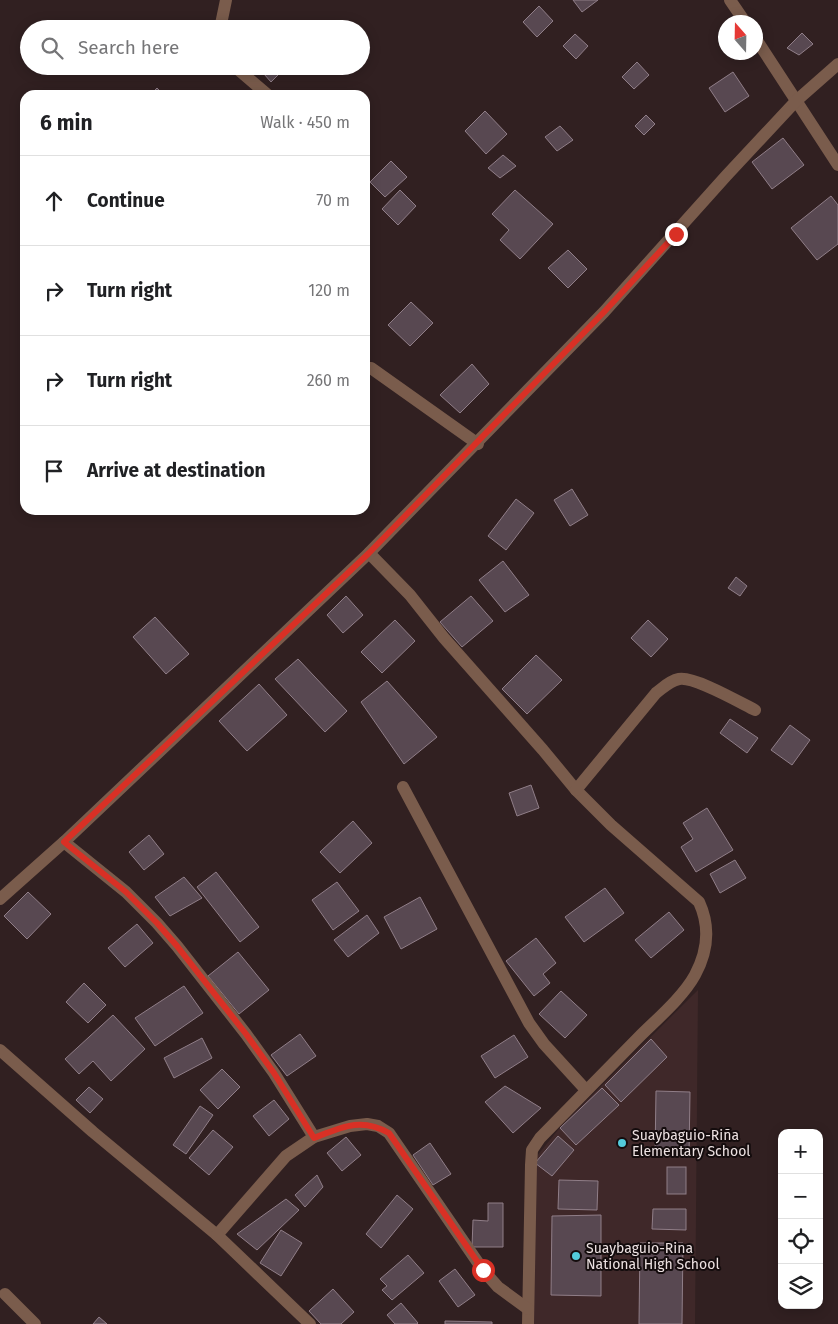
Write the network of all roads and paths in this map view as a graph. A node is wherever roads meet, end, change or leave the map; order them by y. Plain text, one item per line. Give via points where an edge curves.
1 (226, 0) edge
2 (730, 0) edge
3 (740, 15) edge
4 (222, 20) edge
5 (763, 50) edge
6 (838, 64) edge
7 (245, 75) edge
8 (262, 90) edge
9 (796, 101) junction
10 (838, 165) edge
11 (371, 368) dead end
12 (478, 444) junction
13 (369, 553) junction
14 (755, 710) dead end
15 (403, 787) dead end
16 (576, 790) junction
17 (64, 842) junction
18 (0, 900) edge
19 (0, 1050) edge
20 (586, 1090) junction
21 (314, 1138) junction
22 (217, 1235) junction
23 (5, 1294) dead end
24 (528, 1309) junction
25 (35, 1324) edge
26 (310, 1324) edge
27 (528, 1324) edge

1 - 4 street
2 - 3 street
5 - 9 street
6 - 9 street
7 - 8 street
9 - 10 street
9 - 12 street via 604,312
11 - 12 street
12 - 13 street
13 - 16 street via 410,596
13 - 17 street
14 - 16 street via 692,680 680,678 670,682 650,699
15 - 20 street via 529,1022 544,1044
16 - 20 street via 699,902 707,930 706,946 695,976 667,1009
17 - 18 street
17 - 21 street via 126,892 177,946 274,1073
19 - 22 street
20 - 24 street via 532,1150
21 - 22 street via 286,1156
21 - 24 street via 367,1124 389,1133 483,1270 498,1287
22 - 26 street
23 - 25 street
24 - 27 street

